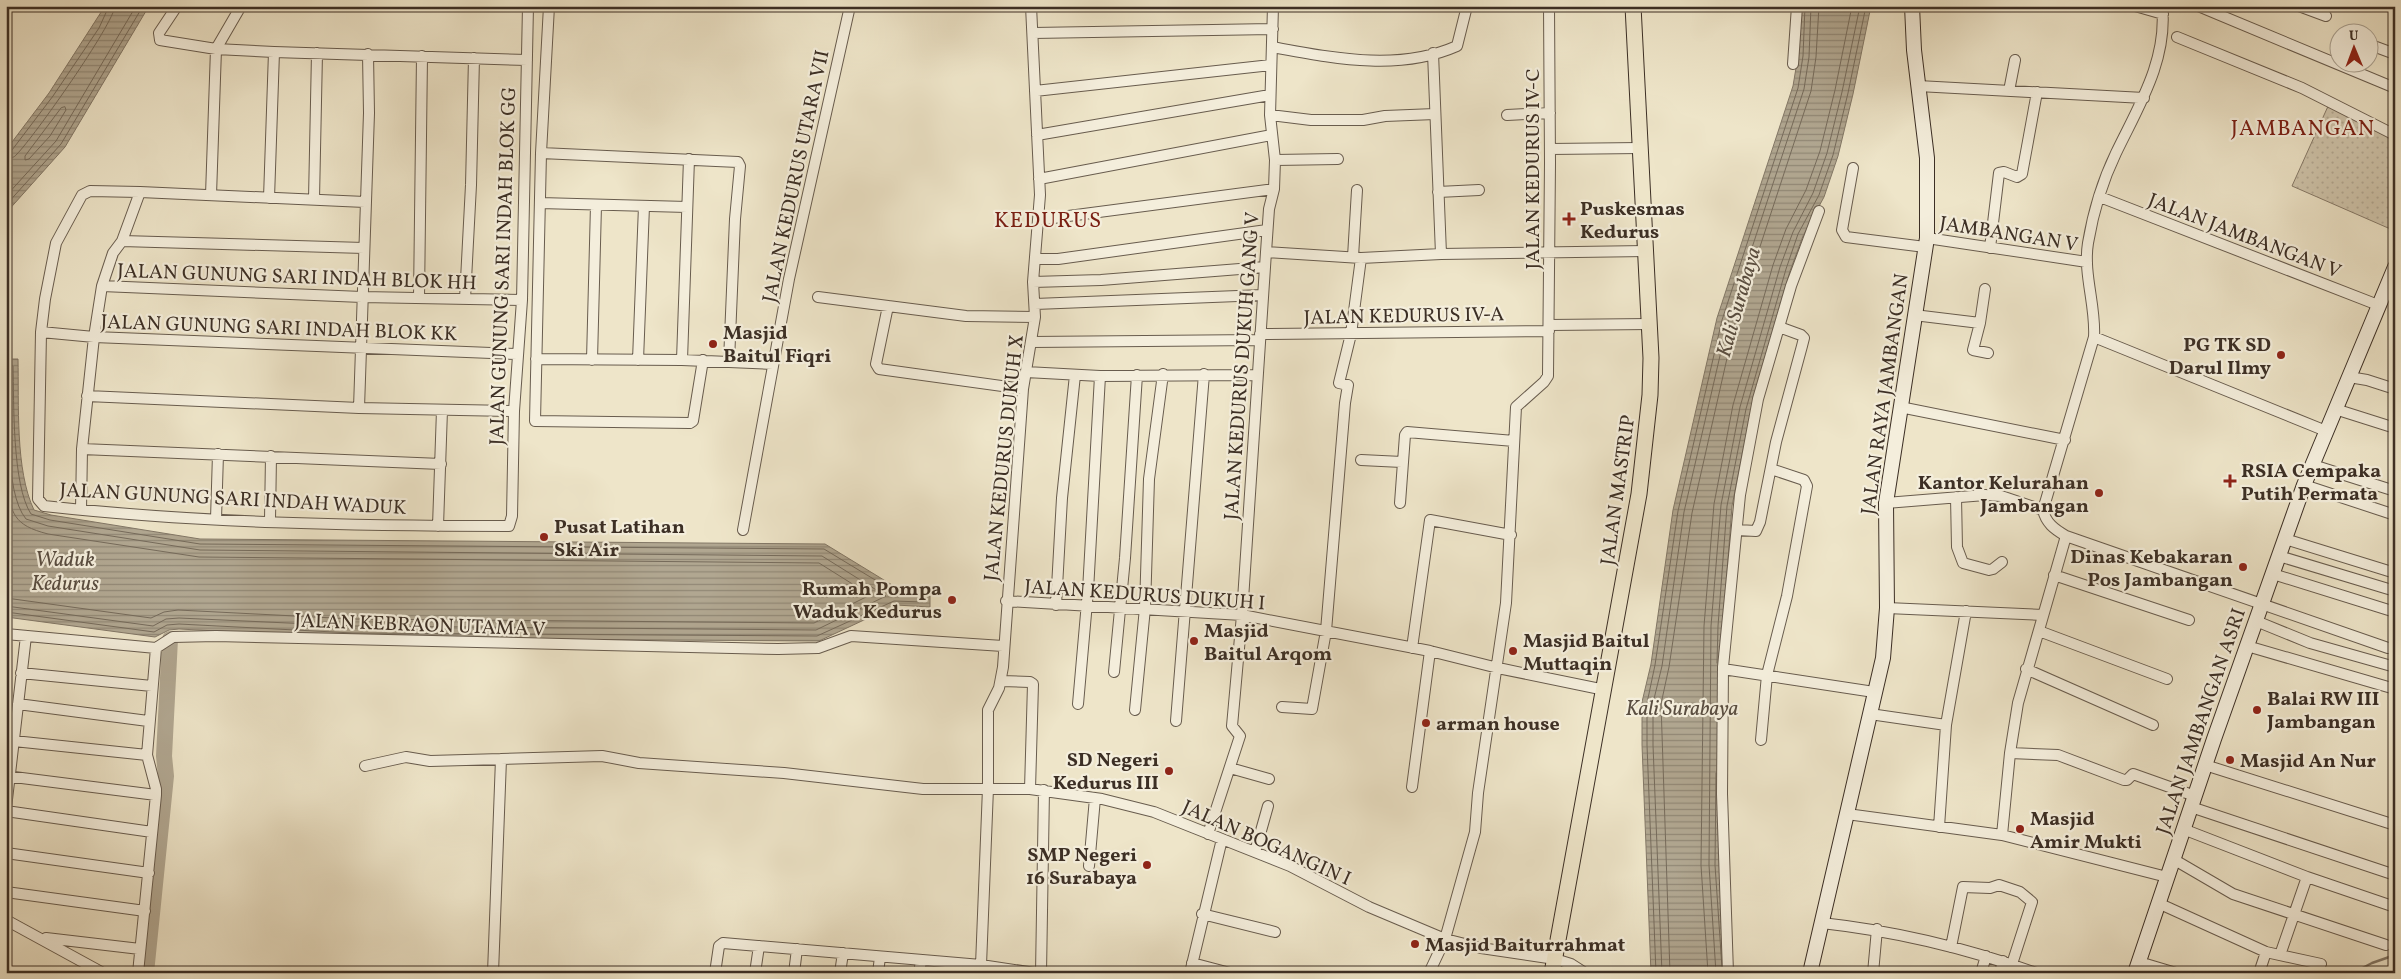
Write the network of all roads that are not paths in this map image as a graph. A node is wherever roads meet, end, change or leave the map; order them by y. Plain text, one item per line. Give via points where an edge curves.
1 (177, 6) edge
2 (241, 6) edge
3 (528, 6) edge
4 (549, 6) edge
5 (850, 6) edge
6 (1031, 6) edge
7 (1273, 6) edge
8 (1467, 6) edge
9 (1548, 6) edge
10 (1633, 6) edge
11 (1797, 6) edge
12 (1912, 6) edge
13 (2135, 6) edge
14 (2198, 6) edge
15 (2299, 6) edge
16 (2162, 10) edge
17 (2326, 16) dead end
18 (1272, 29) junction
19 (1033, 34) junction
20 (2177, 37) dead end
21 (1272, 48) junction
22 (2378, 48) edge
23 (216, 49) junction
24 (274, 52) junction
25 (317, 53) junction
26 (1433, 53) junction
27 (368, 54) junction
28 (2395, 54) edge
29 (422, 56) junction
30 (474, 58) junction
31 (527, 60) junction
32 (2015, 60) dead end
33 (1793, 64) dead end
34 (1271, 65) junction
35 (1918, 86) junction
36 (2395, 88) edge
37 (1035, 91) junction
38 (2009, 91) junction
39 (2037, 92) junction
40 (1270, 96) junction
41 (2144, 98) junction
42 (1550, 113) junction
43 (1436, 114) junction
44 (1270, 115) junction
45 (1507, 115) dead end
46 (1037, 134) junction
47 (1272, 135) junction
48 (2395, 135) edge
49 (1640, 148) junction
50 (1550, 150) junction
51 (541, 153) junction
52 (689, 159) junction
53 (1338, 159) dead end
54 (1275, 160) junction
55 (1853, 168) dead end
56 (1039, 179) junction
57 (1274, 189) junction
58 (1357, 190) dead end
59 (1479, 190) dead end
60 (140, 192) junction
61 (1438, 192) junction
62 (211, 195) junction
63 (2100, 197) junction
64 (269, 198) junction
65 (314, 199) junction
66 (365, 202) junction
67 (540, 203) junction
68 (596, 205) junction
69 (644, 206) junction
70 (687, 207) junction
71 (1819, 211) dead end
72 (1038, 220) junction
73 (1268, 230) junction
74 (122, 241) junction
75 (1926, 243) junction
76 (364, 248) junction
77 (1990, 248) junction
78 (1646, 251) junction
79 (1266, 252) junction
80 (1550, 253) junction
81 (1440, 254) junction
82 (1357, 257) junction
83 (1035, 259) junction
84 (2087, 262) junction
85 (1265, 267) junction
86 (2394, 272) edge
87 (1033, 282) junction
88 (102, 286) junction
89 (1985, 289) dead end
90 (1262, 295) junction
91 (362, 297) junction
92 (818, 297) dead end
93 (419, 298) junction
94 (465, 299) junction
95 (522, 300) junction
96 (1035, 304) junction
97 (2378, 305) junction
98 (888, 306) junction
99 (1914, 314) junction
100 (1035, 318) junction
101 (1980, 323) junction
102 (1650, 324) junction
103 (1549, 328) junction
104 (1779, 328) junction
105 (40, 332) junction
106 (1351, 334) junction
107 (94, 337) junction
108 (1260, 337) junction
109 (2094, 337) junction
110 (1031, 342) junction
111 (361, 349) junction
112 (1988, 353) dead end
113 (517, 354) junction
114 (536, 359) junction
115 (592, 360) junction
116 (638, 360) junction
117 (682, 360) junction
118 (703, 360) junction
119 (729, 361) junction
120 (773, 364) junction
121 (1026, 372) junction
122 (1163, 374) junction
123 (1204, 374) junction
124 (1075, 375) junction
125 (1136, 375) junction
126 (1257, 375) junction
127 (1100, 376) junction
128 (2349, 377) junction
129 (1023, 389) junction
130 (2395, 389) edge
131 (87, 396) junction
132 (1900, 407) junction
133 (360, 408) junction
134 (2335, 409) junction
135 (442, 410) junction
136 (514, 411) junction
137 (2395, 428) edge
138 (2326, 431) junction
139 (2065, 440) junction
140 (1514, 441) junction
141 (82, 448) junction
142 (218, 454) junction
143 (271, 456) junction
144 (1360, 460) dead end
145 (1402, 462) junction
146 (442, 464) junction
147 (2313, 465) junction
148 (1771, 469) junction
149 (2304, 485) junction
150 (2395, 491) edge
151 (1956, 496) junction
152 (1400, 503) dead end
153 (1886, 503) junction
154 (82, 510) junction
155 (2042, 510) junction
156 (2395, 515) edge
157 (216, 519) junction
158 (270, 520) junction
159 (438, 526) junction
160 (509, 526) joint
161 (743, 530) dead end
162 (1737, 530) junction
163 (1511, 535) junction
164 (2066, 536) junction
165 (2285, 539) junction
166 (2279, 556) junction
167 (2002, 562) dead end
168 (2395, 573) edge
169 (2273, 574) junction
170 (2054, 575) junction
171 (2395, 591) edge
172 (1006, 601) junction
173 (1056, 605) junction
174 (1088, 605) junction
175 (2262, 606) junction
176 (1119, 608) junction
177 (1145, 608) junction
178 (1887, 608) junction
179 (1186, 611) junction
180 (1966, 611) junction
181 (2395, 612) edge
182 (1242, 614) junction
183 (2043, 615) junction
184 (2189, 620) dead end
185 (2256, 621) junction
186 (1326, 631) junction
187 (2039, 631) junction
188 (6, 634) edge
189 (26, 636) junction
190 (1003, 646) junction
191 (2247, 646) junction
192 (156, 648) junction
193 (1412, 648) junction
194 (2388, 648) dead end
195 (1430, 651) junction
196 (2395, 667) edge
197 (1498, 668) junction
198 (1723, 669) junction
199 (2026, 669) junction
200 (1114, 672) dead end
201 (21, 673) junction
202 (1767, 675) junction
203 (2167, 679) dead end
204 (1001, 681) junction
205 (152, 686) junction
206 (1605, 690) junction
207 (2395, 690) edge
208 (1874, 692) junction
209 (18, 704) junction
210 (1078, 704) dead end
211 (1282, 707) dead end
212 (1135, 710) dead end
213 (1870, 714) junction
214 (148, 721) junction
215 (1176, 721) dead end
216 (2153, 725) dead end
217 (1946, 726) junction
218 (1761, 740) dead end
219 (14, 741) junction
220 (2010, 753) junction
221 (147, 755) junction
222 (495, 759) junction
223 (2205, 765) junction
224 (365, 766) dead end
225 (1230, 768) junction
226 (8, 776) edge
227 (1269, 779) dead end
228 (1412, 787) dead end
229 (988, 788) junction
230 (1030, 789) junction
231 (1044, 790) junction
232 (156, 795) junction
233 (1095, 798) junction
234 (2193, 802) junction
235 (1268, 806) dead end
236 (6, 810) edge
237 (1847, 814) junction
238 (2395, 825) edge
239 (1939, 827) junction
240 (2183, 829) junction
241 (152, 832) junction
242 (1208, 834) junction
243 (2002, 835) junction
244 (1222, 838) junction
245 (1255, 852) junction
246 (6, 853) edge
247 (2173, 859) junction
248 (1089, 866) dead end
249 (149, 873) junction
250 (2395, 875) edge
251 (2167, 877) junction
252 (2307, 877) junction
253 (6, 892) edge
254 (2158, 904) junction
255 (2395, 907) edge
256 (145, 911) junction
257 (1202, 914) junction
258 (2294, 916) junction
259 (6, 920) edge
260 (1822, 923) junction
261 (1877, 929) junction
262 (1276, 932) dead end
263 (42, 938) junction
264 (1445, 939) junction
265 (2386, 945) dead end
266 (759, 946) junction
267 (1951, 947) junction
268 (140, 949) junction
269 (797, 949) junction
270 (2266, 952) junction
271 (843, 953) junction
272 (2280, 955) junction
273 (1986, 956) junction
274 (880, 957) junction
275 (921, 961) junction
276 (2007, 963) junction
277 (2321, 964) dead end
278 (980, 965) junction
279 (1554, 966) edge
280 (2137, 967) edge
281 (960, 968) edge
282 (1191, 968) edge
283 (1000, 970) edge
284 (103, 973) edge
285 (138, 973) edge
286 (493, 973) edge
287 (715, 973) edge
288 (755, 973) edge
289 (794, 973) edge
290 (840, 973) edge
291 (878, 973) edge
292 (919, 973) edge
293 (1035, 973) edge
294 (1041, 973) edge
295 (1230, 973) edge
296 (1429, 973) edge
297 (1585, 973) edge
298 (1728, 973) edge
299 (1810, 973) edge
300 (1873, 973) edge
301 (1981, 973) edge
302 (2000, 973) edge
303 (2036, 973) edge
304 (2176, 973) edge
305 (2259, 973) edge

1 - 23 street via 159,36
2 - 23 street
3 - 31 street, JALAN GUNUNG SARI INDAH BLOK GG
4 - 51 street
5 - 120 street, JALAN KEDURUS UTARA VII
6 - 19 street, JALAN KEDURUS DUKUH X
7 - 18 street, JALAN KEDURUS DUKUH GANG V
8 - 26 street via 1458,44
9 - 42 street, JALAN KEDURUS IV-C
10 - 49 main road, JALAN MASTRIP
11 - 33 street
12 - 35 main road, JALAN RAYA JAMBANGAN
13 - 16 street
14 - 36 street
15 - 17 street
16 - 41 street via 2160,45
18 - 19 street
18 - 21 street, JALAN KEDURUS DUKUH GANG V
19 - 37 street, JALAN KEDURUS DUKUH X
20 - 48 street via 2302,88
21 - 26 street via 1349,61 1412,60
21 - 34 street, JALAN KEDURUS DUKUH GANG V
22 - 28 street
23 - 24 street
23 - 62 street
24 - 25 street
24 - 64 street
25 - 27 street
25 - 65 street
26 - 43 street
27 - 29 street
27 - 66 street
29 - 30 street
29 - 93 street
30 - 31 street
30 - 94 street
31 - 95 street, JALAN GUNUNG SARI INDAH BLOK GG
32 - 38 street
34 - 37 street
34 - 40 street, JALAN KEDURUS DUKUH GANG V
35 - 38 street
35 - 75 main road, JALAN RAYA JAMBANGAN via 1927,158
37 - 46 street, JALAN KEDURUS DUKUH X
38 - 39 street
39 - 41 street
39 - 77 street via 2022,174 2017,177 2004,172 1999,174
40 - 44 street, JALAN KEDURUS DUKUH GANG V
40 - 46 street
41 - 63 street via 2115,155
42 - 45 street
42 - 50 street, JALAN KEDURUS IV-C
43 - 44 street via 1363,120 1311,120
43 - 61 street
44 - 47 street, JALAN KEDURUS DUKUH GANG V
46 - 56 street, JALAN KEDURUS DUKUH X
47 - 54 street, JALAN KEDURUS DUKUH GANG V
47 - 56 street
49 - 50 street
49 - 78 main road, JALAN MASTRIP
50 - 80 street, JALAN KEDURUS IV-C
51 - 52 street
51 - 67 street
52 - 70 street
52 - 119 street via 738,162 740,166
53 - 54 street
54 - 57 street, JALAN KEDURUS DUKUH GANG V
55 - 75 street, JAMBANGAN V via 1842,230 1846,237
56 - 72 street, JALAN KEDURUS DUKUH X
57 - 72 street
57 - 73 street, JALAN KEDURUS DUKUH GANG V
58 - 82 street
59 - 61 street
60 - 62 street
60 - 74 street
60 - 105 street via 90,191 79,198 52,256
61 - 81 street
62 - 64 street
63 - 84 street via 2088,243
63 - 97 street, JALAN JAMBANGAN V
64 - 65 street
65 - 66 street
66 - 76 street
67 - 68 street
67 - 114 street
68 - 69 street
68 - 115 street
69 - 70 street
69 - 116 street
70 - 117 street
71 - 104 street
72 - 83 street, JALAN KEDURUS DUKUH X
73 - 79 street, JALAN KEDURUS DUKUH GANG V
73 - 83 street via 1058,259
74 - 76 street
74 - 88 street via 113,253
75 - 77 street, JAMBANGAN V
75 - 99 main road, JALAN RAYA JAMBANGAN
76 - 91 street
77 - 84 street, JAMBANGAN V
78 - 80 street
78 - 102 main road, JALAN MASTRIP
79 - 82 street
79 - 85 street, JALAN KEDURUS DUKUH GANG V
80 - 81 street
80 - 103 street, JALAN KEDURUS IV-C
81 - 82 street
82 - 106 street
83 - 87 street, JALAN KEDURUS DUKUH X
84 - 109 street
85 - 87 street
85 - 90 street, JALAN KEDURUS DUKUH GANG V
86 - 97 main road, JALAN JAMBANGAN ASRI
87 - 96 street, JALAN KEDURUS DUKUH X
88 - 91 street, JALAN GUNUNG SARI INDAH BLOK HH
88 - 107 street
89 - 101 street
90 - 96 street
90 - 108 street, JALAN KEDURUS DUKUH GANG V
91 - 93 street, JALAN GUNUNG SARI INDAH BLOK HH
91 - 111 street
92 - 98 street
93 - 94 street, JALAN GUNUNG SARI INDAH BLOK HH
94 - 95 street, JALAN GUNUNG SARI INDAH BLOK HH
95 - 113 street, JALAN GUNUNG SARI INDAH BLOK GG
96 - 100 street, JALAN KEDURUS DUKUH X
97 - 128 main road, JALAN JAMBANGAN ASRI
98 - 100 street via 966,316
98 - 129 street via 876,364 879,369
99 - 101 street
99 - 132 main road, JALAN RAYA JAMBANGAN
100 - 110 street, JALAN KEDURUS DUKUH X
101 - 112 street via 1973,350
102 - 103 street, JALAN KEDURUS IV-A
102 - 206 main road, JALAN MASTRIP via 1650,395 1644,462
103 - 106 street, JALAN KEDURUS IV-A
103 - 140 street, JALAN KEDURUS IV-C via 1546,380 1518,404
104 - 148 street via 1801,334 1804,338
104 - 162 street via 1756,408
105 - 107 street, JALAN GUNUNG SARI INDAH BLOK KK
105 - 154 street, JALAN GUNUNG SARI INDAH WADUK via 39,504
106 - 108 street, JALAN KEDURUS IV-A
106 - 186 street via 1339,383 1348,385
107 - 111 street, JALAN GUNUNG SARI INDAH BLOK KK
107 - 131 street
108 - 110 street, JALAN KEDURUS IV-A
108 - 126 street, JALAN KEDURUS DUKUH GANG V
109 - 138 street
109 - 139 street
110 - 121 street, JALAN KEDURUS DUKUH X
111 - 113 street, JALAN GUNUNG SARI INDAH BLOK KK
111 - 133 street
113 - 136 street, JALAN GUNUNG SARI INDAH BLOK GG
114 - 115 street
114 - 118 street via 536,422 690,423 694,421
115 - 116 street
116 - 117 street
117 - 118 street
118 - 119 street
119 - 120 street
120 - 161 street, JALAN KEDURUS UTARA VII
121 - 124 street
121 - 129 street, JALAN KEDURUS DUKUH X
122 - 123 street
122 - 125 street
122 - 177 street via 1149,478
123 - 126 street
123 - 179 street
124 - 127 street
124 - 173 street via 1062,498
125 - 127 street
125 - 176 street
126 - 182 street, JALAN KEDURUS DUKUH GANG V
127 - 174 street
128 - 130 street
128 - 134 main road, JALAN JAMBANGAN ASRI
129 - 172 street, JALAN KEDURUS DUKUH X
131 - 133 street
131 - 141 street
132 - 139 street
132 - 153 main road, JALAN RAYA JAMBANGAN
133 - 135 street
134 - 137 street
134 - 138 main road, JALAN JAMBANGAN ASRI
135 - 136 street
135 - 146 street
136 - 160 street, JALAN GUNUNG SARI INDAH BLOK GG via 512,516
138 - 147 main road, JALAN JAMBANGAN ASRI
139 - 155 street
140 - 145 street via 1411,431 1404,435
140 - 163 street, JALAN KEDURUS IV-C
141 - 142 street
141 - 154 street
142 - 143 street
142 - 157 street
143 - 146 street
143 - 158 street
144 - 145 street
145 - 152 street
146 - 159 street
147 - 149 main road, JALAN JAMBANGAN ASRI
147 - 150 street
148 - 162 street via 1757,530
148 - 202 street via 1804,480 1807,486 1787,596
149 - 156 street
149 - 165 main road, JALAN JAMBANGAN ASRI
151 - 153 street
151 - 155 street via 2002,496
151 - 167 street via 1957,547 1963,564 1993,570
153 - 178 main road, JALAN RAYA JAMBANGAN
154 - 157 street, JALAN GUNUNG SARI INDAH WADUK
155 - 164 street via 2053,528
157 - 158 street, JALAN GUNUNG SARI INDAH WADUK
158 - 159 street, JALAN GUNUNG SARI INDAH WADUK
159 - 160 street, JALAN GUNUNG SARI INDAH WADUK
162 - 198 street
163 - 193 street via 1430,520
163 - 197 street, JALAN KEDURUS IV-C
164 - 170 street
164 - 175 street
165 - 166 main road, JALAN JAMBANGAN ASRI
165 - 168 street
166 - 169 main road, JALAN JAMBANGAN ASRI
166 - 171 street
169 - 175 main road, JALAN JAMBANGAN ASRI
169 - 181 street
170 - 183 street
170 - 184 street
172 - 173 street, JALAN KEDURUS DUKUH I
172 - 190 street, JALAN KEDURUS DUKUH X
173 - 174 street, JALAN KEDURUS DUKUH I
174 - 176 street, JALAN KEDURUS DUKUH I
174 - 210 street
175 - 185 main road, JALAN JAMBANGAN ASRI
175 - 194 street
176 - 177 street, JALAN KEDURUS DUKUH I
176 - 200 street
177 - 179 street, JALAN KEDURUS DUKUH I
177 - 212 street
178 - 180 street
178 - 208 main road, JALAN RAYA JAMBANGAN via 1883,658
179 - 182 street, JALAN KEDURUS DUKUH I
179 - 215 street
180 - 183 street
180 - 217 street
182 - 186 street, JALAN KEDURUS DUKUH I
182 - 225 street, JALAN KEDURUS DUKUH GANG V via 1232,726 1240,736
183 - 187 street
185 - 191 main road, JALAN JAMBANGAN ASRI
185 - 196 street via 2310,642
186 - 193 street, JALAN KEDURUS DUKUH I
186 - 211 street via 1312,708
187 - 199 street
187 - 203 street
188 - 189 street
189 - 192 street
189 - 201 street
190 - 192 street, JALAN KEBRAON UTAMA V via 851,636 818,648 619,647 216,636 174,637
190 - 204 street, JALAN KEDURUS DUKUH X
191 - 207 street
191 - 223 main road, JALAN JAMBANGAN ASRI
192 - 205 street
193 - 195 street, JALAN KEDURUS DUKUH I
195 - 197 street, JALAN KEDURUS DUKUH I
195 - 228 street
197 - 206 street, JALAN KEDURUS DUKUH I
197 - 264 street, JALAN KEDURUS IV-C via 1475,832
198 - 202 street
198 - 298 street via 1722,794
199 - 216 street
199 - 220 street
201 - 205 street
201 - 209 street
202 - 208 street
202 - 218 street
204 - 229 street via 988,710
204 - 230 street via 1033,684
205 - 214 street
206 - 279 main road, JALAN MASTRIP
208 - 213 main road, JALAN RAYA JAMBANGAN
209 - 214 street
209 - 219 street
213 - 217 street
213 - 237 main road, JALAN RAYA JAMBANGAN
214 - 221 street
217 - 239 street
219 - 221 street
219 - 226 street
220 - 234 street via 2058,755 2124,780 2133,774
220 - 243 street
221 - 232 street
222 - 224 street, JALAN BOGANGIN I via 430,761 406,757
222 - 229 street, JALAN BOGANGIN I via 602,756 647,764 784,773 923,789
222 - 286 street
223 - 234 main road, JALAN JAMBANGAN ASRI
223 - 238 street
225 - 227 street
225 - 242 street
226 - 232 street
226 - 236 street
229 - 230 street, JALAN BOGANGIN I
229 - 278 street
230 - 231 street, JALAN BOGANGIN I
231 - 233 street, JALAN BOGANGIN I
231 - 294 street
232 - 241 street
233 - 242 street, JALAN BOGANGIN I via 1154,812
233 - 248 street
234 - 240 main road, JALAN JAMBANGAN ASRI
234 - 250 street
235 - 245 street
236 - 241 street
237 - 239 street
237 - 260 main road, JALAN RAYA JAMBANGAN
239 - 243 street
240 - 247 main road, JALAN JAMBANGAN ASRI
240 - 252 street
241 - 249 street
242 - 244 street, JALAN BOGANGIN I
243 - 251 street
244 - 245 street, JALAN BOGANGIN I
244 - 257 street
245 - 264 street, JALAN BOGANGIN I via 1290,866 1369,907
246 - 249 street
247 - 251 main road, JALAN JAMBANGAN ASRI
247 - 258 street via 2225,890
249 - 256 street
251 - 254 main road, JALAN JAMBANGAN ASRI
252 - 255 street
252 - 258 street
253 - 256 street
254 - 270 street
254 - 280 main road, JALAN JAMBANGAN ASRI
256 - 268 street
257 - 262 street
257 - 282 street
258 - 265 street
258 - 272 street
259 - 263 street
260 - 261 street
260 - 299 main road, JALAN RAYA JAMBANGAN
261 - 267 street
261 - 300 street
263 - 268 street
263 - 284 street
264 - 279 street, JALAN BOGANGIN I
264 - 296 street, JALAN KEDURUS IV-C
266 - 269 street
266 - 287 street via 723,943 719,946
266 - 288 street
267 - 273 street
267 - 276 street via 1963,888 1999,885 2020,892 2032,902
268 - 285 street
269 - 271 street
269 - 289 street
270 - 272 street
270 - 305 street
271 - 274 street
271 - 290 street
272 - 277 street
273 - 276 street
273 - 301 street
274 - 275 street
274 - 291 street
275 - 281 street
275 - 292 street
276 - 302 street
276 - 303 street
278 - 281 street
278 - 283 street
279 - 297 street, JALAN BOGANGIN I
280 - 304 street
282 - 295 street
283 - 293 street

